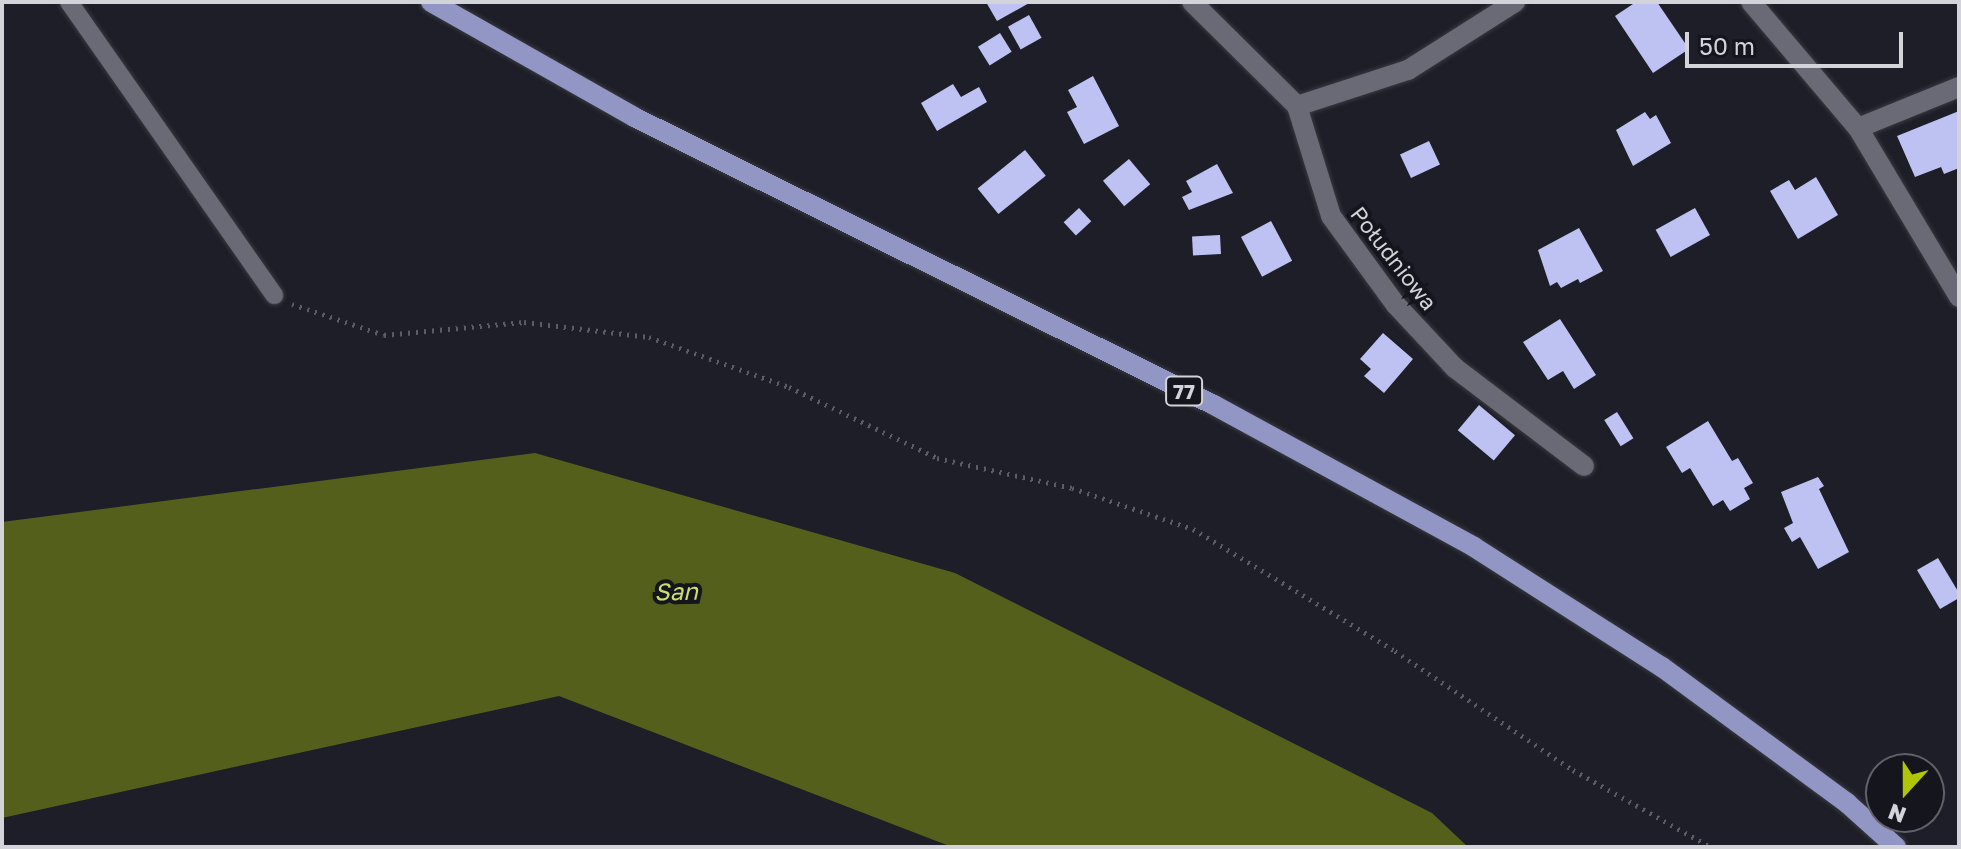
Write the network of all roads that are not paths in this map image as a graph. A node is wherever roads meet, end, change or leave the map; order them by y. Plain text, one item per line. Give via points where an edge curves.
1 (69, 2) edge
2 (431, 2) edge
3 (1192, 2) edge
4 (1515, 2) edge
5 (1751, 2) edge
6 (1959, 87) edge
7 (1297, 106) junction
8 (1858, 128) junction
9 (274, 295) road end
10 (1959, 297) edge
11 (1584, 466) dead end
12 (1896, 847) edge

1 - 9 lane
2 - 12 main road, 77 via 634,117 1214,405 1474,547 1662,667 1847,803
3 - 7 street, Południowa
4 - 7 street via 1408,70
5 - 8 street
6 - 8 street
7 - 11 street, Południowa via 1331,216 1396,305 1455,368
8 - 10 street

